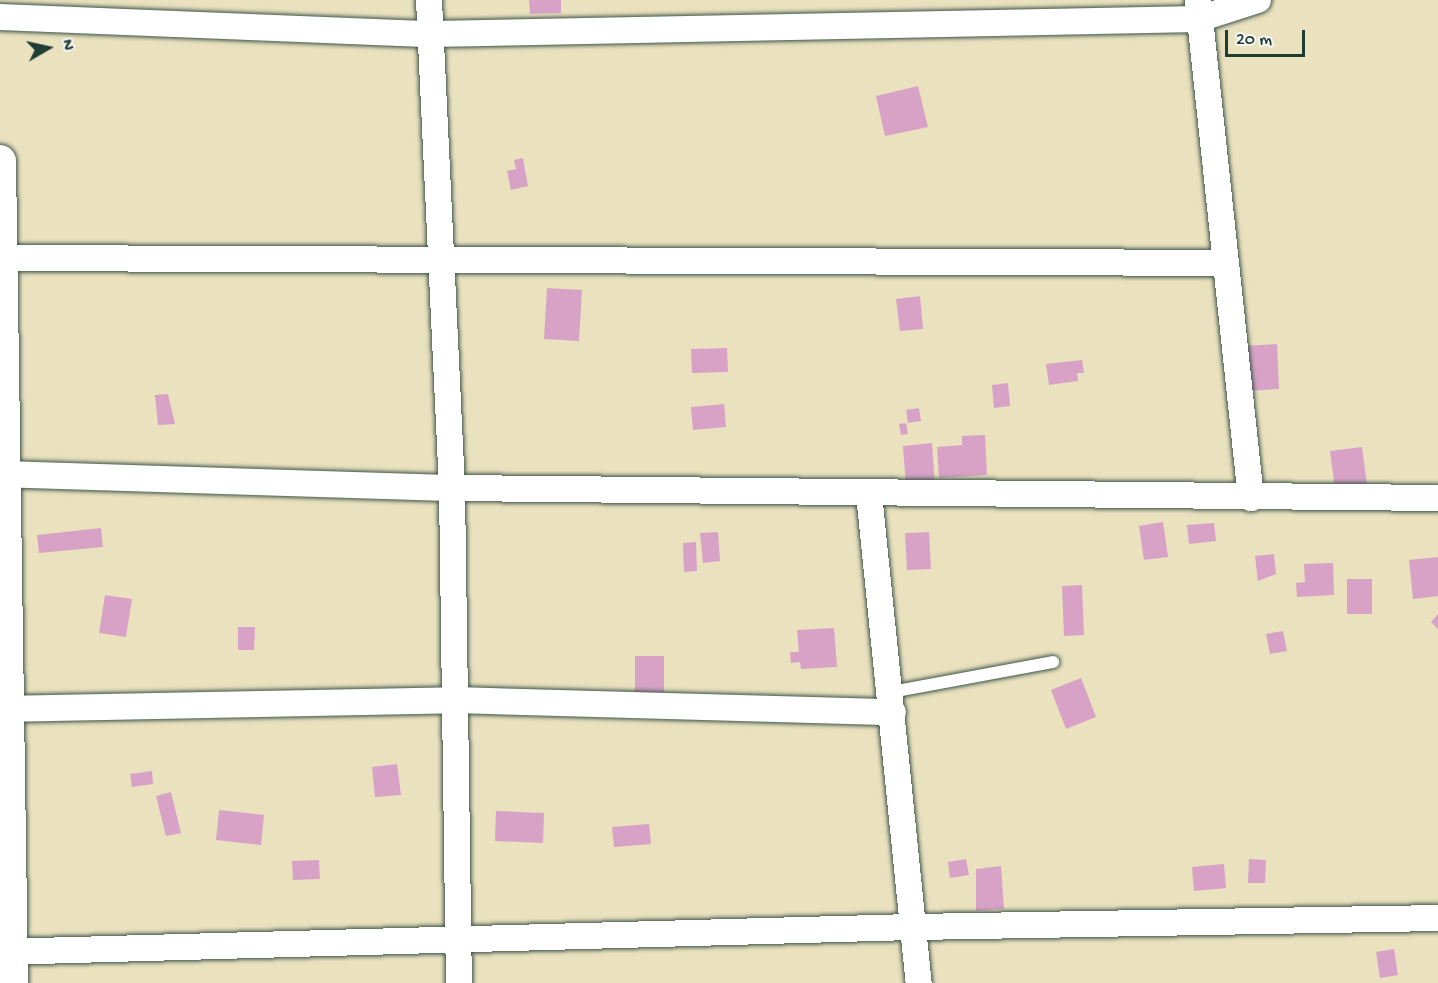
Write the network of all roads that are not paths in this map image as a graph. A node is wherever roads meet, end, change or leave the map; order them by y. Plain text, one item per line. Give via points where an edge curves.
1 (429, 0) edge
2 (1258, 0) edge
3 (1198, 9) edge
4 (0, 17) edge
5 (431, 34) junction
6 (0, 162) edge
7 (1, 258) edge
8 (441, 262) junction
9 (1226, 262) junction
10 (3, 474) edge
11 (452, 488) junction
12 (869, 494) junction
13 (1251, 498) junction
14 (1438, 498) edge
15 (1053, 662) dead end
16 (455, 700) junction
17 (892, 702) junction
18 (4, 708) edge
19 (1438, 918) edge
20 (914, 927) junction
21 (457, 940) junction
22 (5, 952) edge
23 (12, 983) edge
24 (459, 983) edge
25 (919, 983) edge

1 - 5 street
2 - 3 street
3 - 5 street
3 - 9 street
4 - 5 street
5 - 8 street
6 - 7 street
7 - 8 street
7 - 10 street
8 - 9 street
8 - 11 street
9 - 13 street
10 - 11 street
10 - 18 street
11 - 12 street
11 - 16 street
12 - 13 street
12 - 17 street
13 - 14 street
15 - 17 lane
16 - 17 street
16 - 18 street
16 - 21 street
17 - 20 street
18 - 22 street
19 - 20 street
20 - 21 street
20 - 25 street
21 - 22 street
21 - 24 street
22 - 23 street

